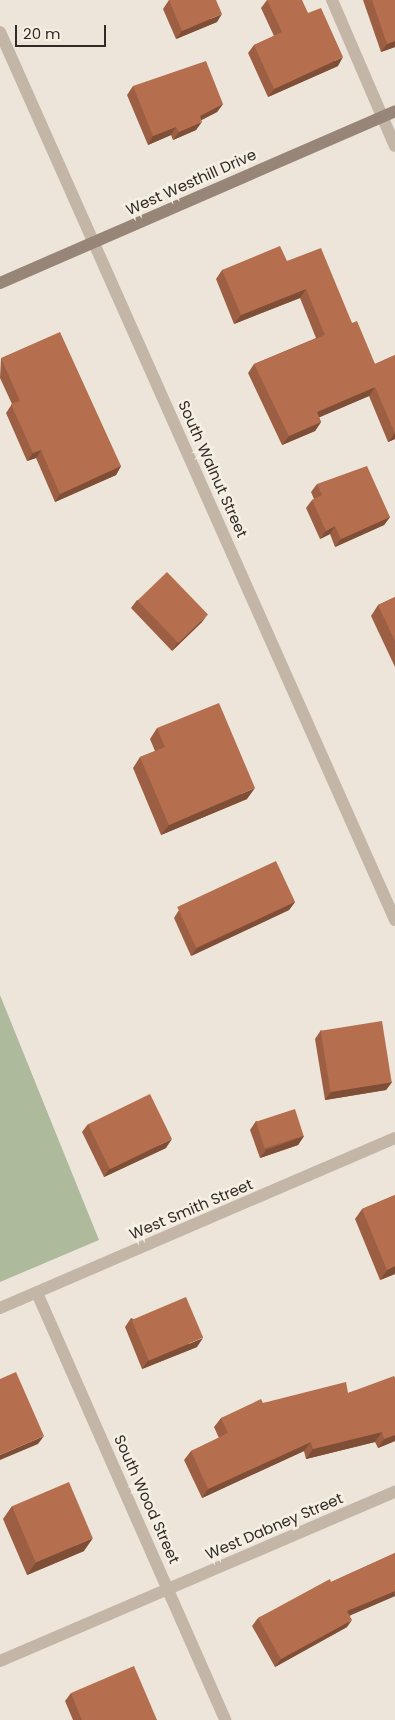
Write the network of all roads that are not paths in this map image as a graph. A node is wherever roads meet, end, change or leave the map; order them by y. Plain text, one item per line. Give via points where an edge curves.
1 (332, 0) edge
2 (0, 32) edge
3 (395, 111) edge
4 (382, 117) junction
5 (395, 146) edge
6 (94, 242) junction
7 (0, 283) edge
8 (395, 920) edge
9 (395, 1138) edge
10 (37, 1293) junction
11 (0, 1308) edge
12 (395, 1492) edge
13 (169, 1589) junction
14 (0, 1660) edge
15 (225, 1720) edge

1 - 4 street
2 - 6 street, South Walnut Street
3 - 4 street, West Westhill Drive
4 - 5 street
4 - 6 street, West Westhill Drive
6 - 7 street, West Westhill Drive
6 - 8 street, South Walnut Street
9 - 10 street, West Smith Street
10 - 11 street, West Smith Street
10 - 13 street, South Wood Street
12 - 13 street, West Dabney Street
13 - 14 street, West Dabney Street
13 - 15 street, South Wood Street

